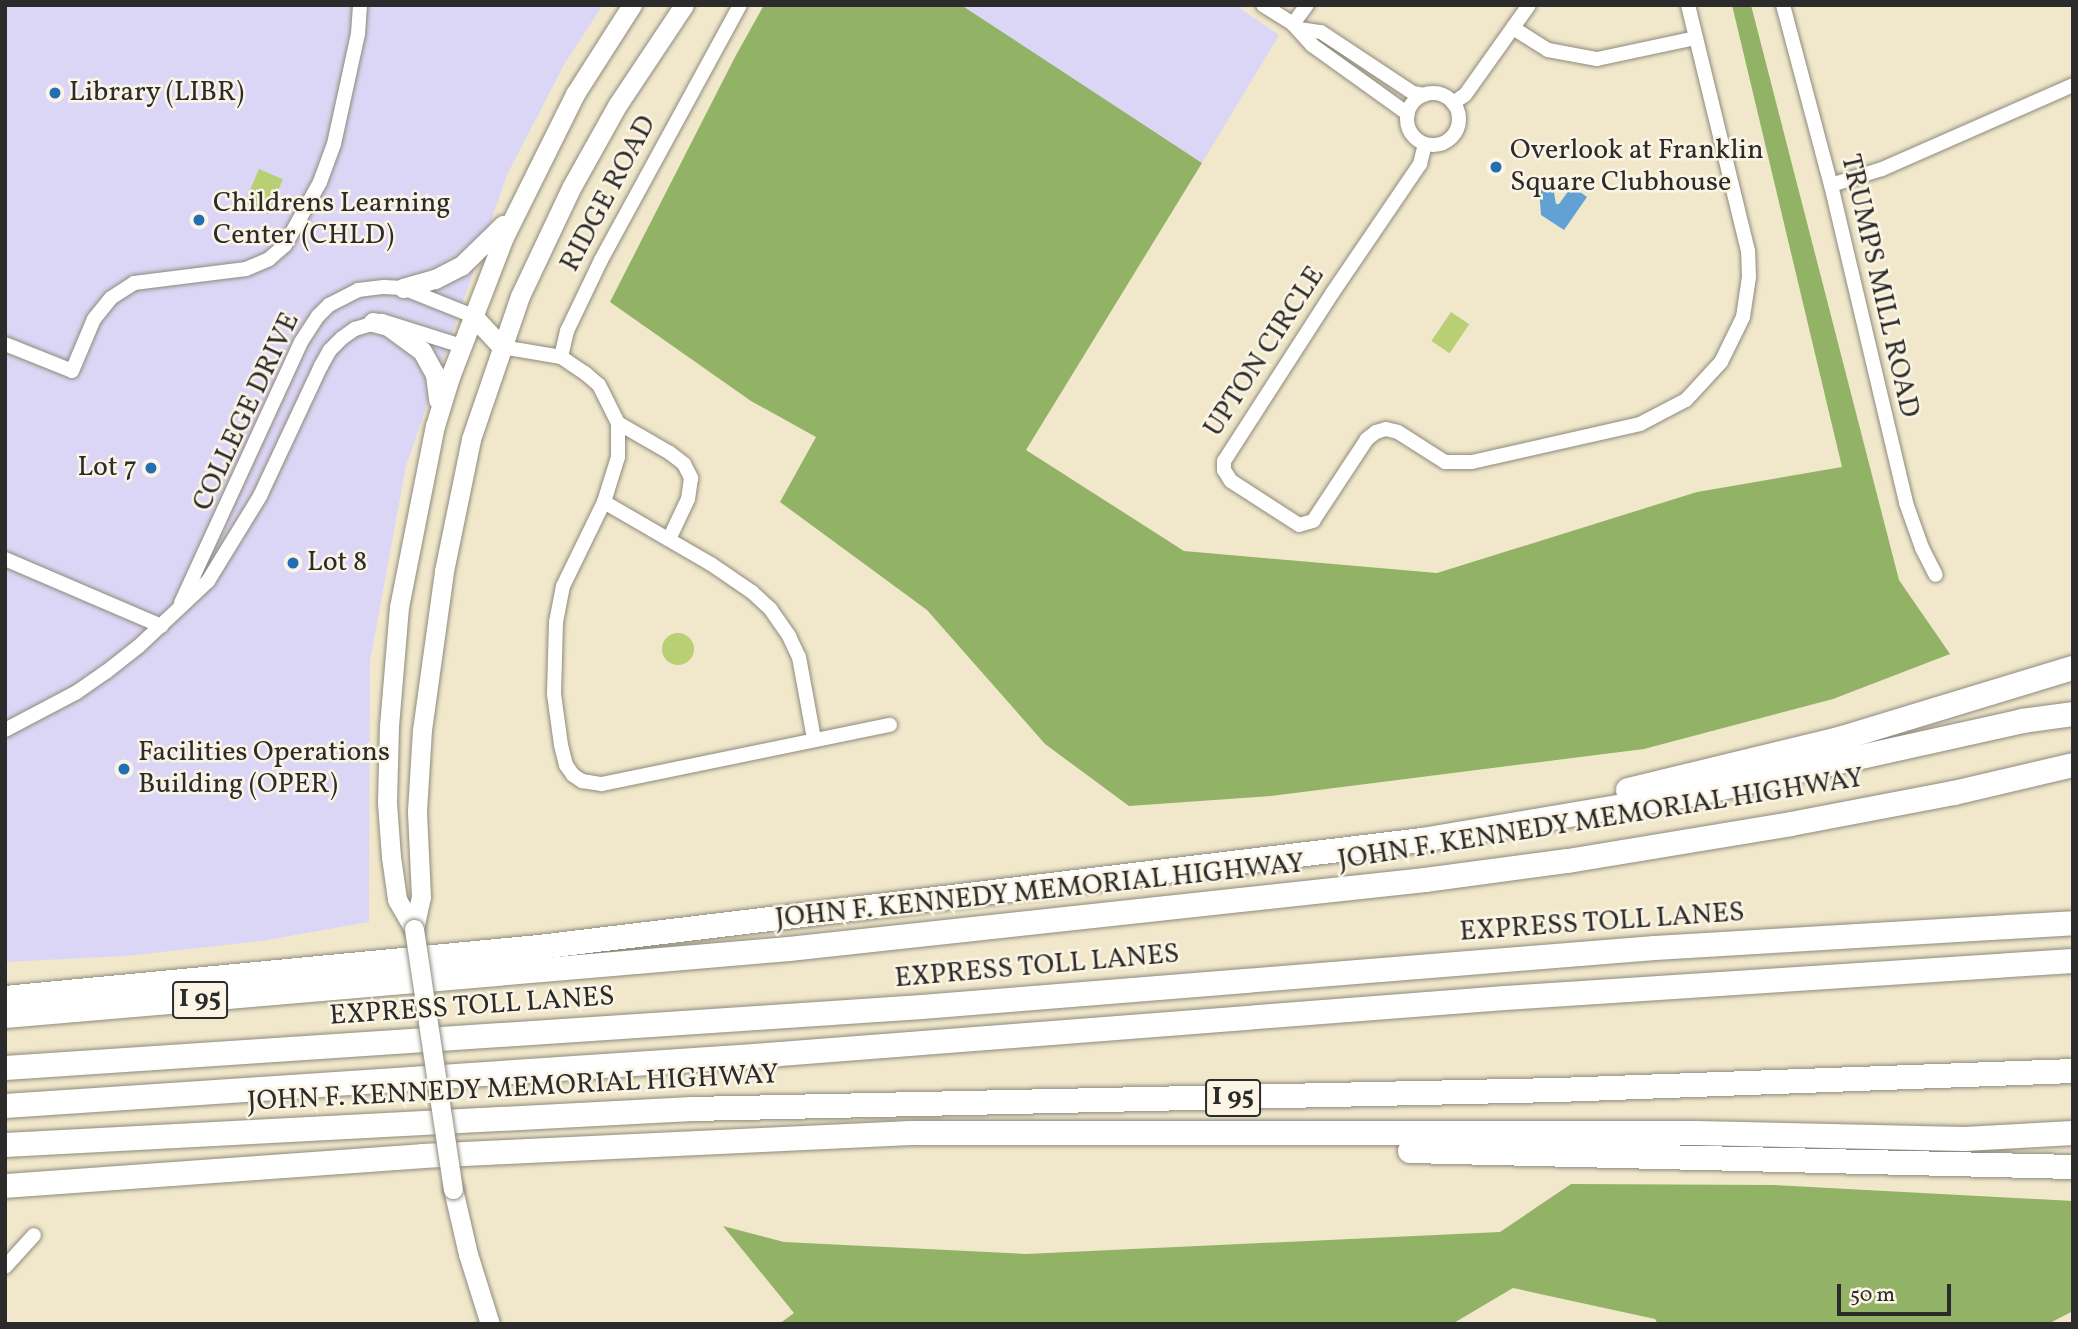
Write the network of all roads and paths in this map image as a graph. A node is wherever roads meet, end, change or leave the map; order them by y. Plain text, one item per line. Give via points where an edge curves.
1 (360, 5) edge
2 (632, 5) edge
3 (684, 5) edge
4 (740, 5) edge
5 (1263, 5) edge
6 (1307, 5) edge
7 (1529, 5) edge
8 (1688, 5) edge
9 (1783, 5) edge
10 (1296, 27) junction
11 (1513, 28) junction
12 (1696, 38) junction
13 (2073, 85) edge
14 (1424, 95) junction
15 (1454, 103) junction
16 (1408, 114) junction
17 (1425, 144) junction
18 (1831, 185) junction
19 (518, 208) junction
20 (403, 288) junction
21 (474, 316) junction
22 (373, 322) junction
23 (5, 344) edge
24 (462, 346) junction
25 (502, 347) junction
26 (561, 357) junction
27 (618, 424) junction
28 (435, 426) junction
29 (604, 502) junction
30 (670, 537) junction
31 (5, 559) edge
32 (1936, 575) dead end
33 (181, 603) junction
34 (161, 626) junction
35 (2073, 668) edge
36 (2073, 714) edge
37 (890, 725) dead end
38 (5, 730) edge
39 (814, 739) junction
40 (2073, 765) edge
41 (1303, 852) junction
42 (2073, 923) edge
43 (414, 929) junction
44 (2073, 961) edge
45 (5, 998) edge
46 (5, 1016) edge
47 (5, 1069) edge
48 (2073, 1071) edge
49 (5, 1105) edge
50 (2073, 1133) edge
51 (842, 1139) junction
52 (5, 1144) edge
53 (2073, 1167) edge
54 (5, 1185) edge
55 (34, 1235) dead end
56 (5, 1267) edge
57 (491, 1324) edge

1 - 23 street via 334,144 320,181 285,244 269,259 246,269 134,283 111,298 94,319 72,371
2 - 19 main road via 575,94
3 - 25 main road via 582,167 543,245
4 - 26 street, RIDGE ROAD via 601,260 567,331
5 - 10 street
6 - 10 street
7 - 11 street
8 - 12 street, UPTON CIRCLE
9 - 18 street, TRUMPS MILL ROAD
10 - 14 street via 1321,32 1413,93
10 - 16 street via 1312,45
11 - 12 street via 1548,50 1597,59
11 - 15 street via 1465,95
12 - 17 street, UPTON CIRCLE via 1748,251 1749,277 1743,317 1708,380 1671,410 1640,424 1458,464 1437,459 1398,432 1376,432 1312,521 1299,525 1231,481 1224,461 1420,164
13 - 18 street via 1882,169
14 - 15 street via 1440,94
14 - 16 street
15 - 17 street via 1459,118 1455,134 1442,144
16 - 17 street via 1413,135
18 - 32 street, TRUMPS MILL ROAD via 1906,502
19 - 20 main road via 461,267
19 - 21 main road
20 - 21 street, COLLEGE DRIVE
20 - 33 street, COLLEGE DRIVE via 359,290 329,305 308,328
21 - 24 main road
21 - 25 main road
22 - 24 street via 404,325
22 - 28 main road via 402,334 430,363 438,384
22 - 33 street, COLLEGE DRIVE via 355,329 330,350 260,496 208,581
24 - 25 main road
24 - 28 main road
25 - 26 street
25 - 43 main road via 460,482 437,616 418,776 421,897
26 - 27 street via 599,385
27 - 29 street via 618,457
27 - 30 street via 670,453 684,464 691,478 688,499
28 - 43 main road via 399,607 388,726 391,857 397,899
29 - 30 street
29 - 39 street via 563,586 556,622 554,694 564,755 573,775 602,784
30 - 39 street via 771,610 789,636 803,673
31 - 34 street
33 - 34 street, COLLEGE DRIVE
34 - 38 street, COLLEGE DRIVE via 78,692
35 - 41 highway via 1888,726 1693,775
36 - 41 highway via 1574,816 1376,846
37 - 39 street
40 - 46 highway, JOHN F. KENNEDY MEMORIAL HIGHWAY / I 95 via 1780,827 1412,882 887,940
41 - 45 highway via 539,947
42 - 47 highway, EXPRESS TOLL LANES via 1655,948 908,1008
43 - 57 main road, bridge via 453,1189
44 - 49 highway via 1588,992 778,1055
48 - 52 highway, JOHN F. KENNEDY MEMORIAL HIGHWAY / I 95 via 1558,1090 692,1108
50 - 51 highway via 1965,1139 1697,1133 968,1133
51 - 53 highway
51 - 54 highway via 423,1156
55 - 56 street

